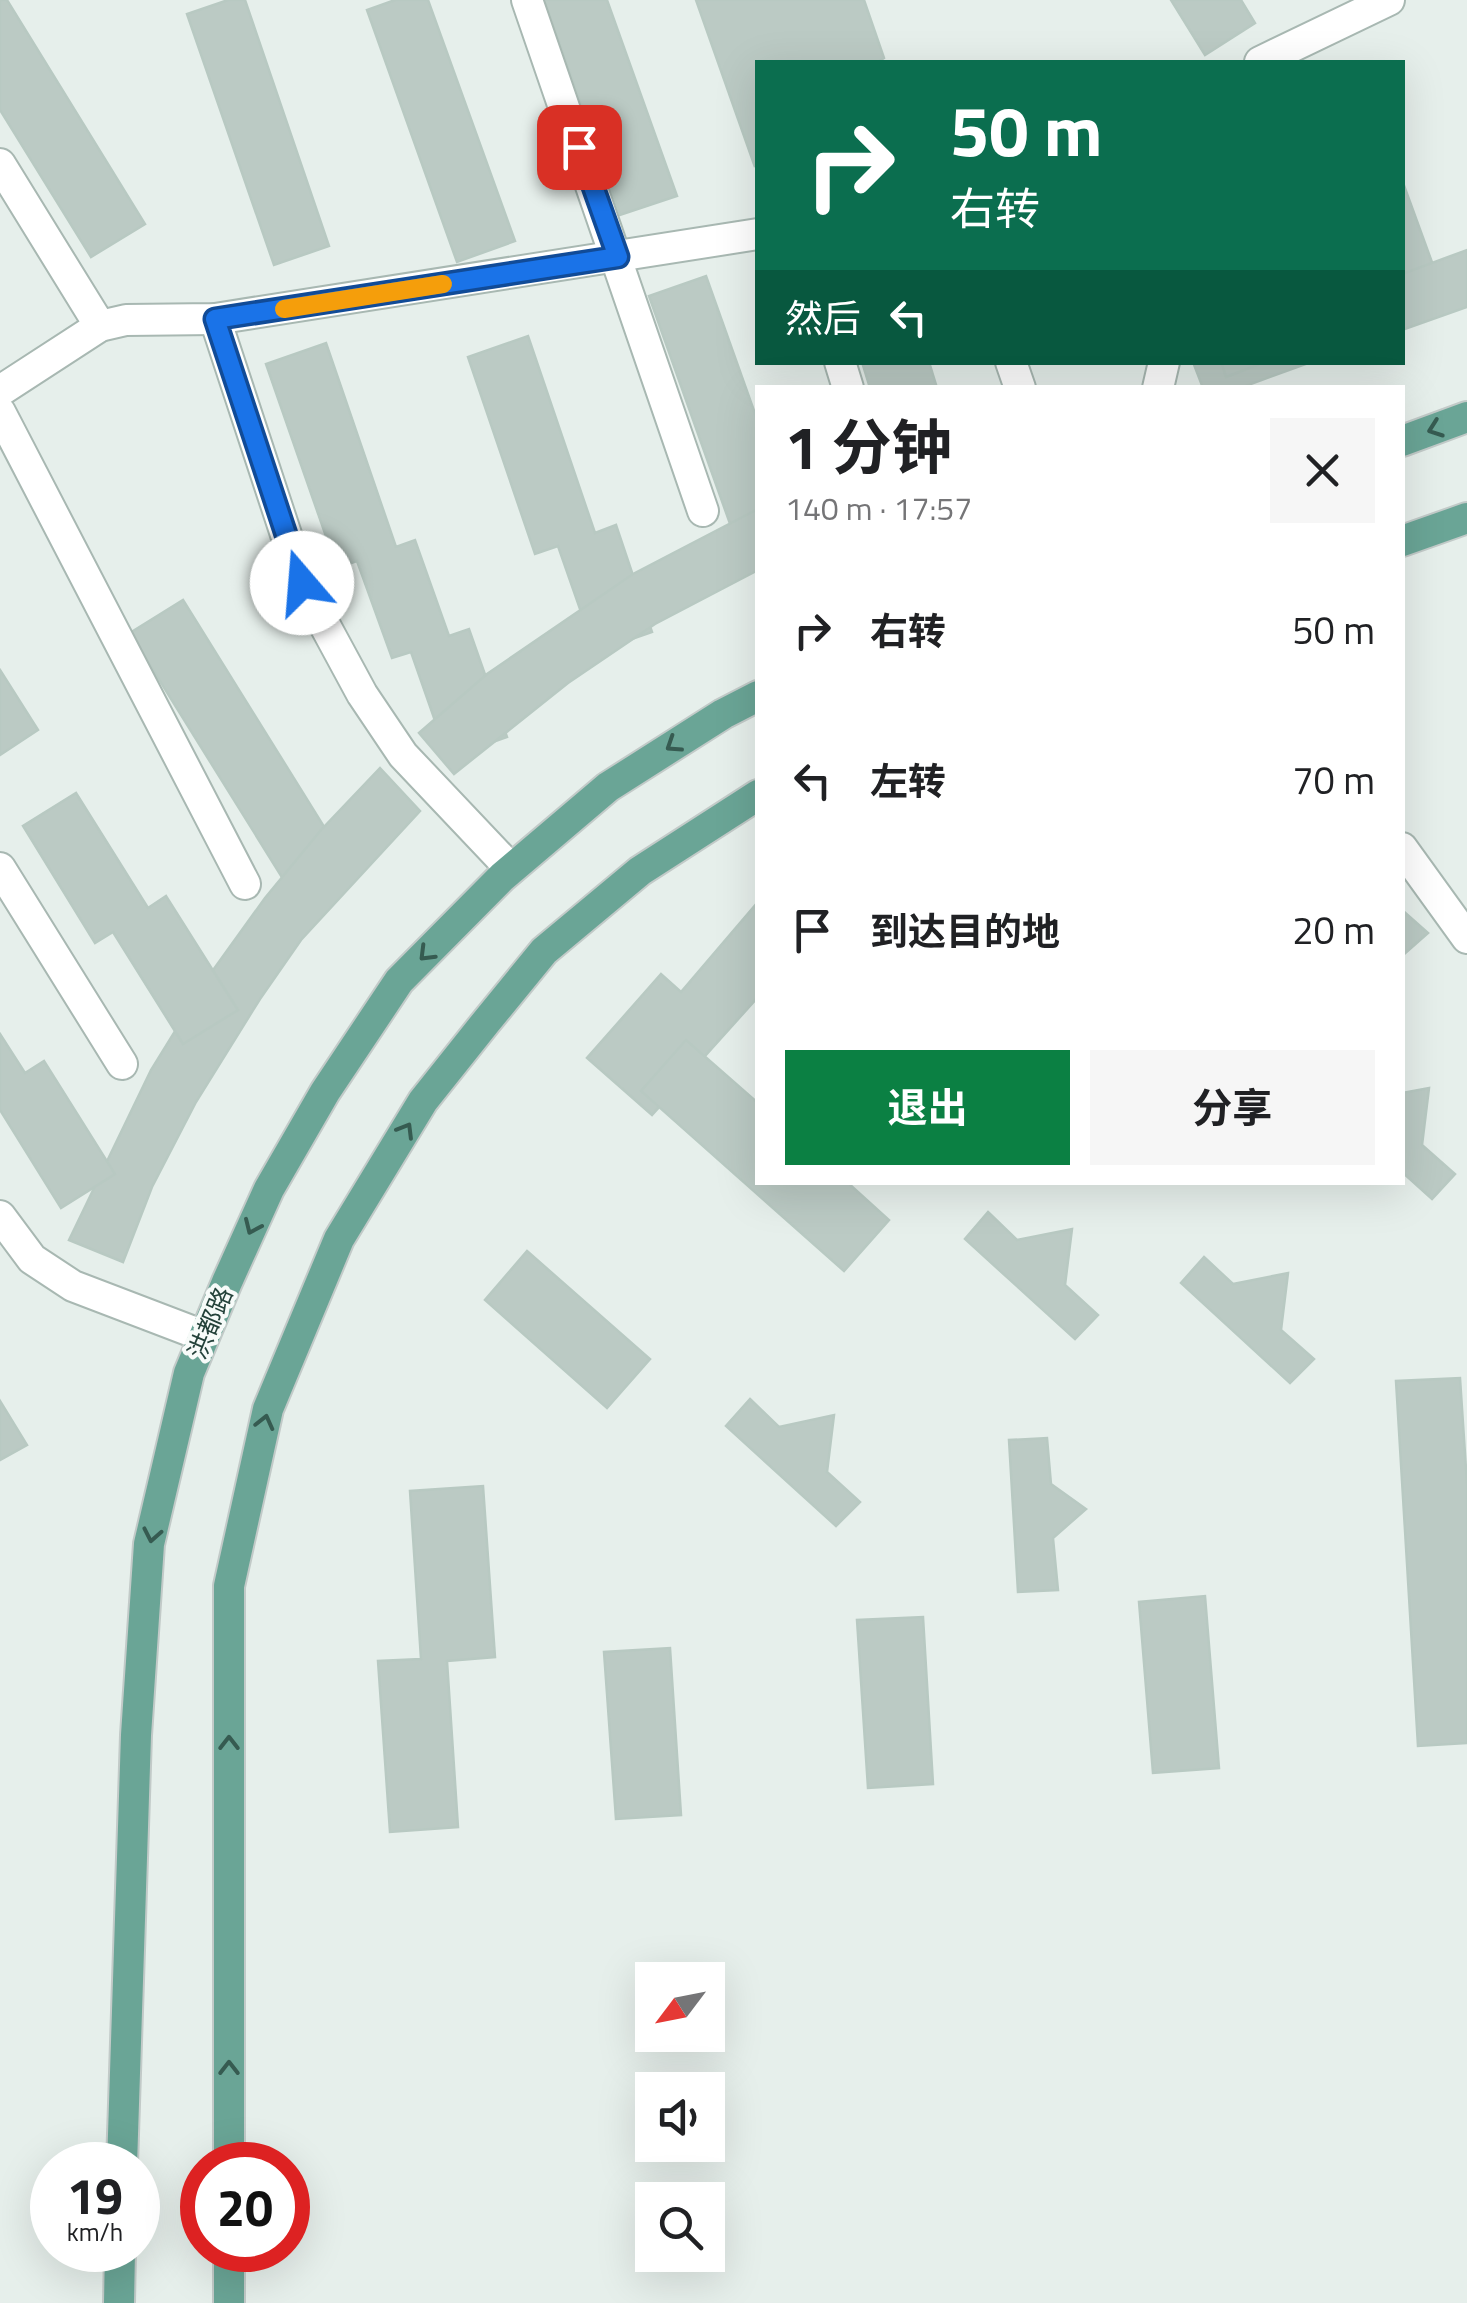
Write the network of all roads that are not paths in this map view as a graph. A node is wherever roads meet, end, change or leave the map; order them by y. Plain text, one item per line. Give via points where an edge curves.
1 (527, 0) edge
2 (1389, 0) edge
3 (1264, 60) edge
4 (0, 164) edge
5 (755, 234) edge
6 (618, 257) junction
7 (215, 319) junction
8 (100, 326) junction
9 (0, 391) edge
10 (0, 412) edge
11 (1467, 417) edge
12 (1405, 440) edge
13 (703, 511) dead end
14 (1467, 518) edge
15 (1405, 540) edge
16 (755, 698) edge
17 (755, 797) edge
18 (1405, 852) edge
19 (0, 868) edge
20 (511, 869) junction
21 (244, 884) dead end
22 (1467, 938) edge
23 (122, 1064) dead end
24 (0, 1216) edge
25 (204, 1336) junction
26 (123, 2142) edge
27 (229, 2142) edge
28 (120, 2272) edge
29 (229, 2272) edge
30 (120, 2303) edge
31 (229, 2303) edge

1 - 6 lane
2 - 3 lane
4 - 8 lane
5 - 6 lane
6 - 7 lane
6 - 13 lane
7 - 8 lane
7 - 20 lane via 302,583 362,694 404,754
8 - 9 lane
10 - 21 lane
11 -> 12 main road
14 - 15 main road
16 -> 20 main road, 洪都路 via 608,787
27 -> 17 main road via 229,1586 268,1410 340,1239 423,1101 544,952 640,871
18 - 22 lane
19 - 23 lane
20 -> 25 main road, 洪都路 via 399,981 325,1092 268,1188
24 - 25 lane via 32,1260 73,1286
25 -> 26 main road, 洪都路 via 189,1373 149,1544
28 - 30 main road
29 - 31 main road

